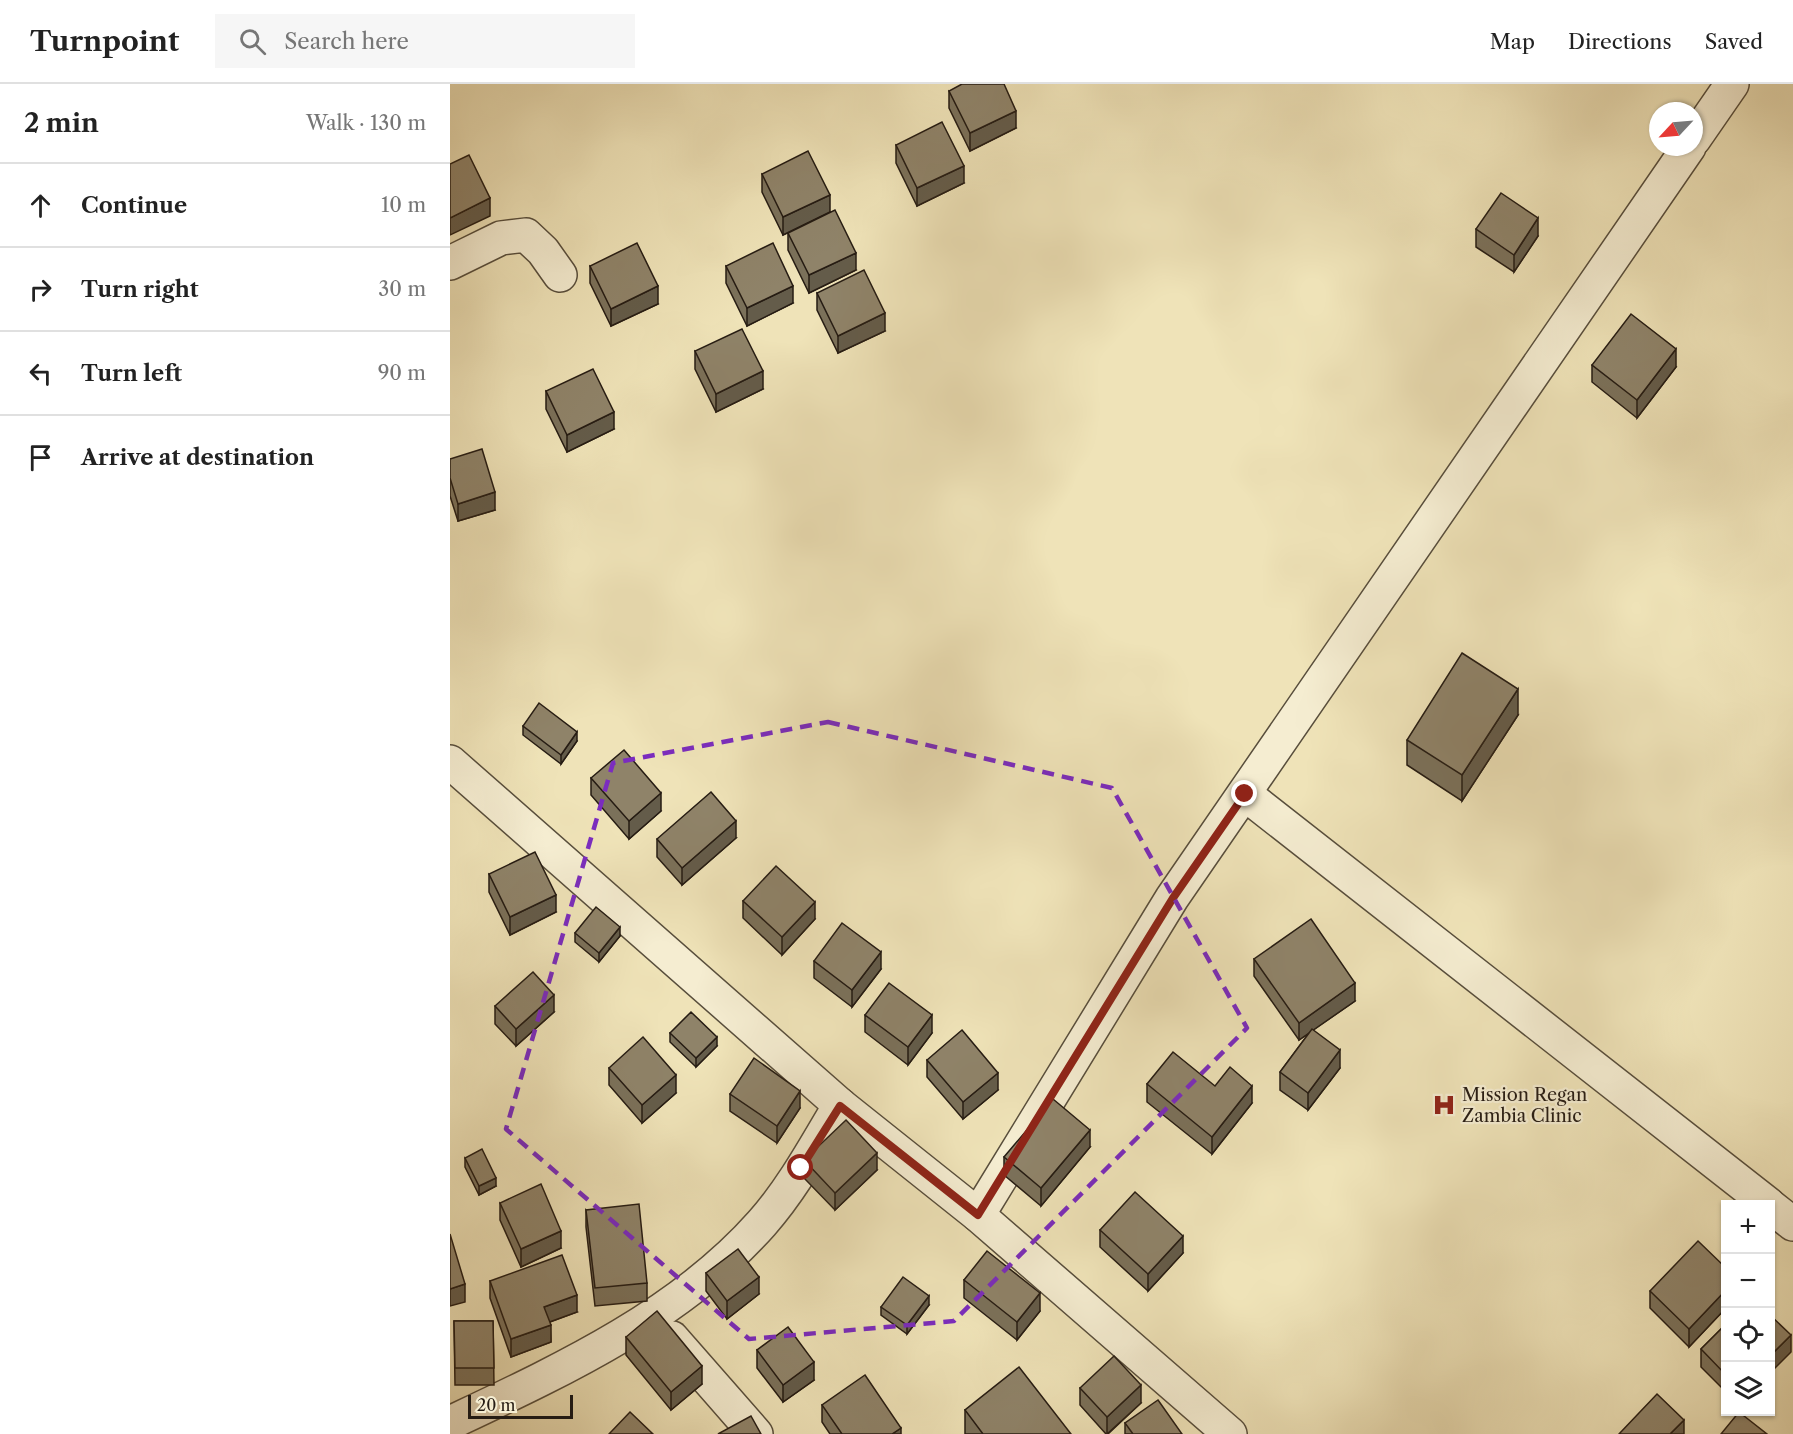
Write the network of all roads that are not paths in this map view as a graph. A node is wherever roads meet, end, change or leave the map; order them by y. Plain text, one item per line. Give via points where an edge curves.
1 (1732, 84) edge
2 (1703, 126) edge
3 (1683, 156) edge
4 (450, 263) edge
5 (560, 275) dead end
6 (450, 762) edge
7 (1245, 794) junction
8 (840, 1106) junction
9 (1763, 1200) edge
10 (1775, 1210) edge
11 (978, 1215) junction
12 (1793, 1224) edge
13 (653, 1316) junction
14 (450, 1423) edge
15 (756, 1434) edge
16 (1230, 1434) edge

1 - 2 street
3 - 7 street
4 - 5 street via 501,238 526,235
6 - 8 street
7 - 9 street
7 - 11 street via 1173,898
8 - 11 street
8 - 13 street via 763,1222 722,1263
10 - 12 street
11 - 16 street
13 - 14 street
13 - 15 street

